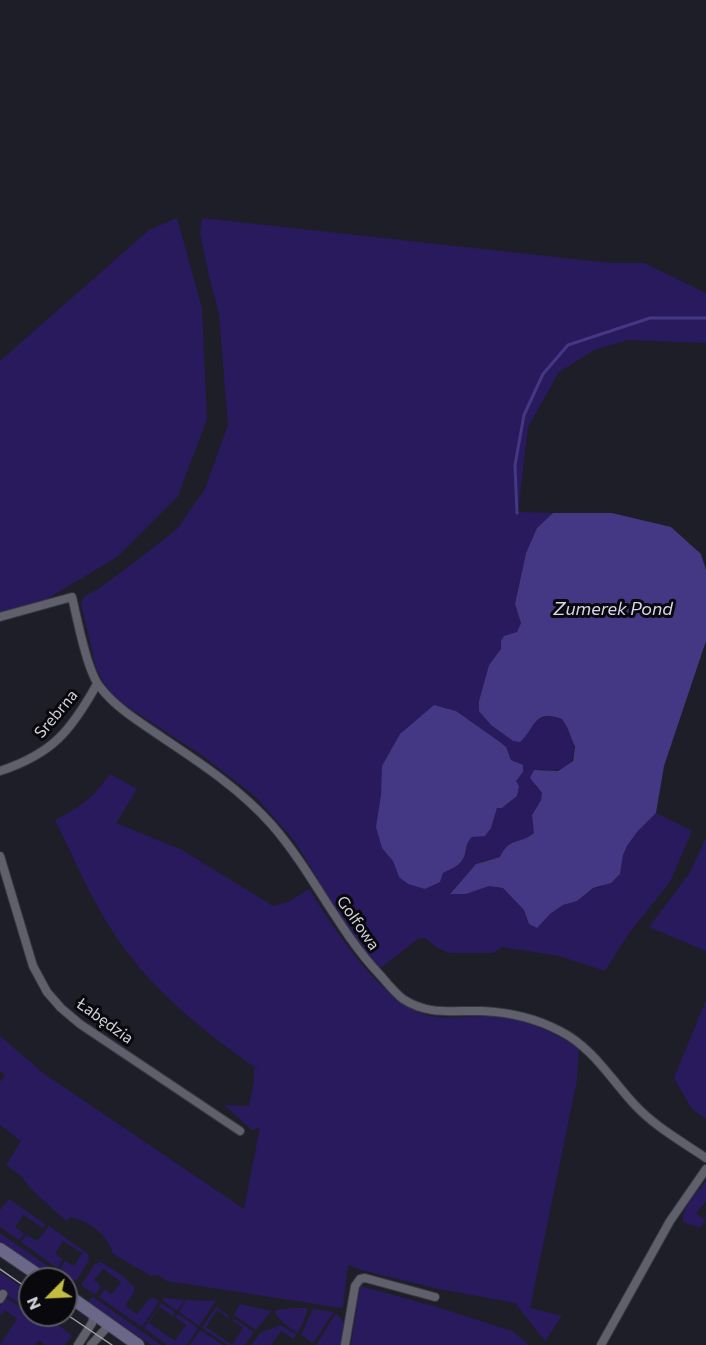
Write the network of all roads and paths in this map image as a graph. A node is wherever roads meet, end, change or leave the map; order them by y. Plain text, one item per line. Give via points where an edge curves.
1 (0, 617) edge
2 (97, 684) junction
3 (0, 771) edge
4 (0, 856) edge
5 (240, 1131) dead end
6 (706, 1158) edge
7 (706, 1169) edge
8 (0, 1249) edge
9 (26, 1267) edge
10 (435, 1297) dead end
11 (78, 1303) edge
12 (94, 1315) junction
13 (109, 1325) junction
14 (78, 1345) edge
15 (91, 1345) edge
16 (138, 1345) edge
17 (345, 1345) edge
18 (601, 1345) edge

1 - 2 street, Golfowa via 72,597
2 - 3 street, Srebrna via 84,708 48,750 24,764
2 - 6 street, Golfowa via 115,705 245,797 287,844 362,957 402,998 442,1012 482,1011 524,1017 559,1030 579,1042 634,1105 659,1127
4 - 5 street, Łabędzia via 33,966 54,1000 80,1024
7 - 18 street via 670,1221
8 - 9 main road
10 - 17 street via 360,1279 355,1286
11 - 12 main road
12 - 13 main road
12 - 14 street
13 - 15 street
13 - 16 main road

